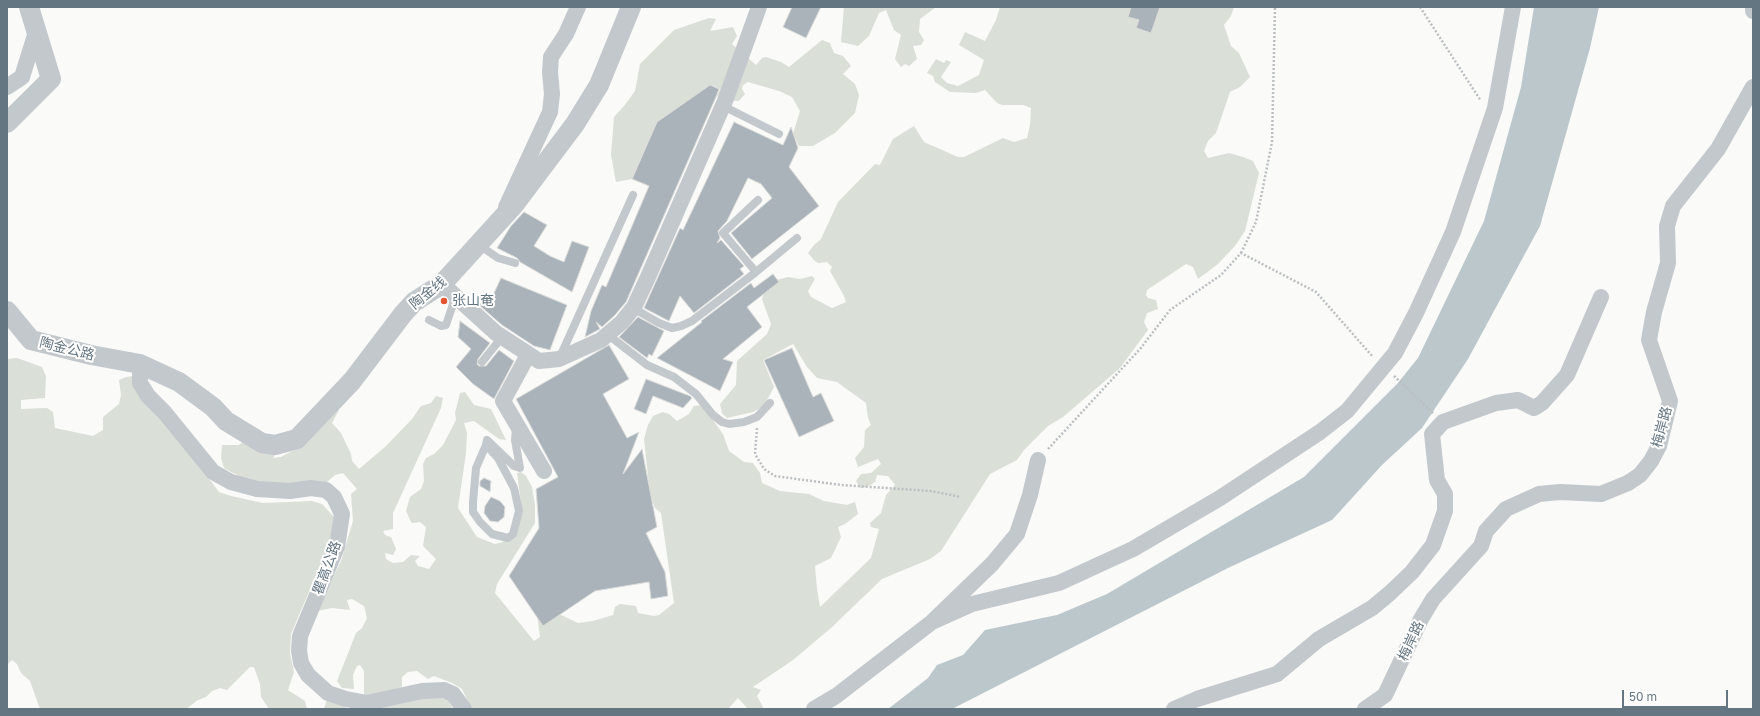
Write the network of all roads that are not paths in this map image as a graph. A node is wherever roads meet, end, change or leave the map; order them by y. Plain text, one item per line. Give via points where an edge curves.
1 (29, 7) edge
2 (578, 7) edge
3 (631, 7) edge
4 (759, 7) edge
5 (1513, 7) edge
6 (1753, 7) edge
7 (1753, 10) edge
8 (7, 87) edge
9 (1753, 87) edge
10 (723, 106) junction
11 (7, 123) edge
12 (779, 134) dead end
13 (633, 195) dead end
14 (758, 200) dead end
15 (500, 219) junction
16 (797, 238) dead end
17 (478, 244) junction
18 (515, 263) dead end
19 (756, 272) junction
20 (448, 291) junction
21 (1601, 297) dead end
22 (633, 308) junction
23 (7, 311) edge
24 (430, 320) dead end
25 (607, 334) junction
26 (502, 337) junction
27 (528, 355) junction
28 (559, 359) junction
29 (482, 362) dead end
30 (140, 364) junction
31 (770, 403) dead end
32 (516, 423) junction
33 (486, 446) junction
34 (1038, 460) road end
35 (544, 471) dead end
36 (932, 622) junction
37 (464, 709) edge
38 (814, 709) edge
39 (1174, 709) edge
40 (1365, 709) edge

1 - 8 street via 36,32 22,77
1 - 11 street via 51,79
2 - 15 street via 566,34 551,57 550,112
3 - 15 street, 陶金线 via 598,85 575,124 514,205
4 - 10 street
5 - 36 street via 1495,108 1453,232 1395,353 1347,411 1320,432 1220,498 1133,549 1059,583 972,604
6 - 7 street
9 - 40 street, 梅岸路 via 1718,149 1673,206 1667,226 1668,263 1654,312 1650,340 1670,400 1658,446 1651,461 1628,483 1601,494 1540,494 1506,509 1486,531 1481,546 1433,599 1385,695
10 - 12 lane
10 - 22 street
13 - 28 lane
14 - 19 lane via 723,233
15 - 17 street, 陶金线
16 - 19 lane
17 - 18 lane via 498,258
17 - 20 street, 陶金线
19 - 22 lane via 692,321 681,326 672,328
20 - 24 lane via 446,325 441,326
20 - 26 street
20 - 30 street, 陶金线 via 414,302 352,381 297,439 284,444 262,443 244,434 179,382
21 - 39 street via 1568,374 1542,404 1534,408 1518,400 1496,403 1443,422 1432,434 1437,480 1445,494 1445,511 1433,545 1412,572 1372,608 1319,639 1277,674 1197,698
22 - 25 street via 622,322
23 - 30 street, 陶金公路 via 31,340
25 - 28 street via 600,340
25 - 31 lane via 647,366 674,377 696,394 712,415 722,422 744,422 758,417
26 - 27 street
26 - 29 lane
27 - 28 street via 539,361
27 - 32 street via 503,401
30 - 37 street, 瞿高公路 via 140,383 148,396 213,472 231,482 258,490 290,491 311,488 326,490 334,497 342,514 337,547 300,636 301,663 308,675 328,692 346,700 367,703 422,691 444,690 453,694
32 - 33 lane via 515,440 520,468 514,466 487,440
32 - 35 street
33 - 33 lane via 476,468 473,512 492,534 508,538 513,534 519,511 514,488 498,458
34 - 36 street via 1017,534 992,564
36 - 38 street via 836,696

